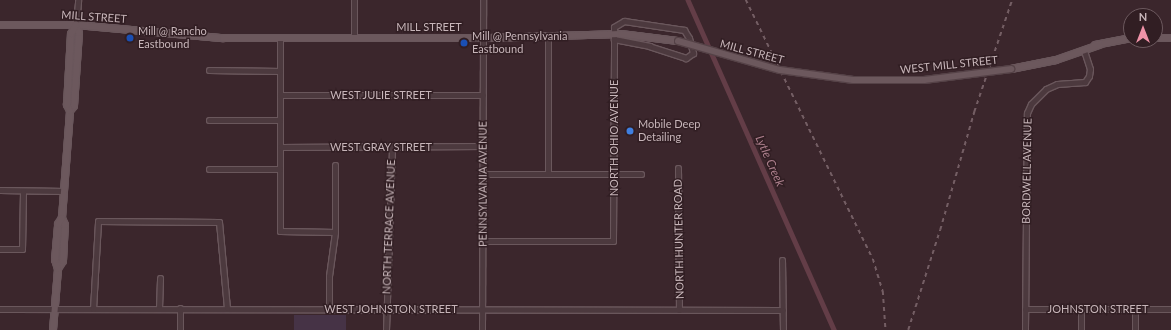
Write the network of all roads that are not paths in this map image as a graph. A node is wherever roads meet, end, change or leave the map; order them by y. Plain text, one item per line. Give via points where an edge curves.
1 (78, 0) edge
2 (354, 0) edge
3 (483, 0) edge
4 (0, 25) edge
5 (76, 25) junction
6 (280, 37) junction
7 (354, 37) junction
8 (548, 37) junction
9 (614, 37) junction
10 (483, 38) junction
11 (1123, 40) edge
12 (1099, 45) junction
13 (1084, 51) junction
14 (1046, 61) junction
15 (209, 70) dead end
16 (280, 71) junction
17 (853, 80) joint
18 (280, 95) junction
19 (483, 95) junction
20 (209, 120) dead end
21 (280, 120) junction
22 (392, 146) junction
23 (483, 146) junction
24 (280, 147) junction
25 (335, 165) dead end
26 (678, 168) dead end
27 (209, 169) dead end
28 (280, 169) junction
29 (483, 174) junction
30 (548, 174) junction
31 (614, 174) junction
32 (641, 174) dead end
33 (0, 190) edge
34 (23, 191) junction
35 (64, 191) junction
36 (335, 232) junction
37 (483, 242) junction
38 (0, 249) edge
39 (782, 260) dead end
40 (160, 278) dead end
41 (159, 308) junction
42 (180, 308) junction
43 (227, 308) junction
44 (329, 308) junction
45 (0, 309) edge
46 (55, 309) junction
47 (93, 309) junction
48 (386, 309) junction
49 (482, 309) junction
50 (1025, 309) junction
51 (1081, 309) junction
52 (1135, 309) junction
53 (1171, 309) edge
54 (679, 310) junction
55 (783, 310) junction
56 (53, 330) edge
57 (180, 330) edge
58 (386, 330) edge
59 (482, 330) edge
60 (783, 330) edge
61 (1025, 330) edge
62 (1081, 330) edge
63 (1135, 330) edge

1 - 5 street
2 - 7 street
3 - 10 street, PENNSYLVANIA AVENUE
4 - 5 main road, MILL STREET
5 - 6 main road, MILL STREET via 202,37
5 - 35 main road via 79,33 74,106 70,111
6 - 7 main road, MILL STREET
6 - 16 street
7 - 10 main road, MILL STREET
8 - 9 main road, MILL STREET
8 - 10 main road, MILL STREET
8 - 30 street
9 - 9 street via 614,27 620,22 684,30 690,38 693,54 686,58
9 - 17 main road, MILL STREET, bridge via 678,41 780,70
9 - 31 street, NORTH OHIO AVENUE
10 - 19 street, PENNSYLVANIA AVENUE
11 - 12 main road, WEST MILL STREET
12 - 13 main road, WEST MILL STREET
12 - 14 main road, WEST MILL STREET via 1093,44
13 - 14 main road, WEST MILL STREET
13 - 50 street, BORDWELL AVENUE via 1090,69 1090,76 1085,82 1057,84 1046,89 1031,104 1027,113
14 - 17 main road, WEST MILL STREET, bridge via 1011,69 924,80
15 - 16 street
16 - 18 street
18 - 19 street, WEST JULIE STREET
18 - 21 street
19 - 23 street, PENNSYLVANIA AVENUE
20 - 21 street
21 - 24 street
22 - 23 street, WEST GRAY STREET
22 - 24 street, WEST GRAY STREET
22 - 48 street, NORTH TERRACE AVENUE via 391,236
23 - 29 street, PENNSYLVANIA AVENUE
24 - 28 street
25 - 36 street
26 - 54 street, NORTH HUNTER ROAD
27 - 28 street
28 - 36 street via 280,231
29 - 30 street
29 - 37 street, PENNSYLVANIA AVENUE
30 - 31 street
31 - 32 street
31 - 37 street, NORTH OHIO AVENUE via 613,241
33 - 34 street
34 - 35 street
34 - 38 street via 22,249
35 - 46 main road via 63,261 58,270
36 - 44 street via 329,276
37 - 49 street, PENNSYLVANIA AVENUE
39 - 55 street
40 - 41 street
41 - 42 street, WEST JOHNSTON STREET
41 - 47 street, WEST JOHNSTON STREET
42 - 43 street, WEST JOHNSTON STREET
42 - 57 street
43 - 44 street, WEST JOHNSTON STREET
43 - 47 street via 219,222 98,222
44 - 48 street, WEST JOHNSTON STREET
45 - 46 street, WEST JOHNSTON STREET
46 - 47 street, WEST JOHNSTON STREET
46 - 56 main road
48 - 49 street, WEST JOHNSTON STREET
48 - 58 street, NORTH TERRACE AVENUE
49 - 54 street, WEST JOHNSTON STREET
49 - 59 street, PENNSYLVANIA AVENUE
50 - 51 street, JOHNSTON STREET
50 - 61 street
51 - 52 street, JOHNSTON STREET
51 - 62 street
52 - 53 street, JOHNSTON STREET
52 - 63 street
54 - 55 street, WEST JOHNSTON STREET
55 - 60 street

